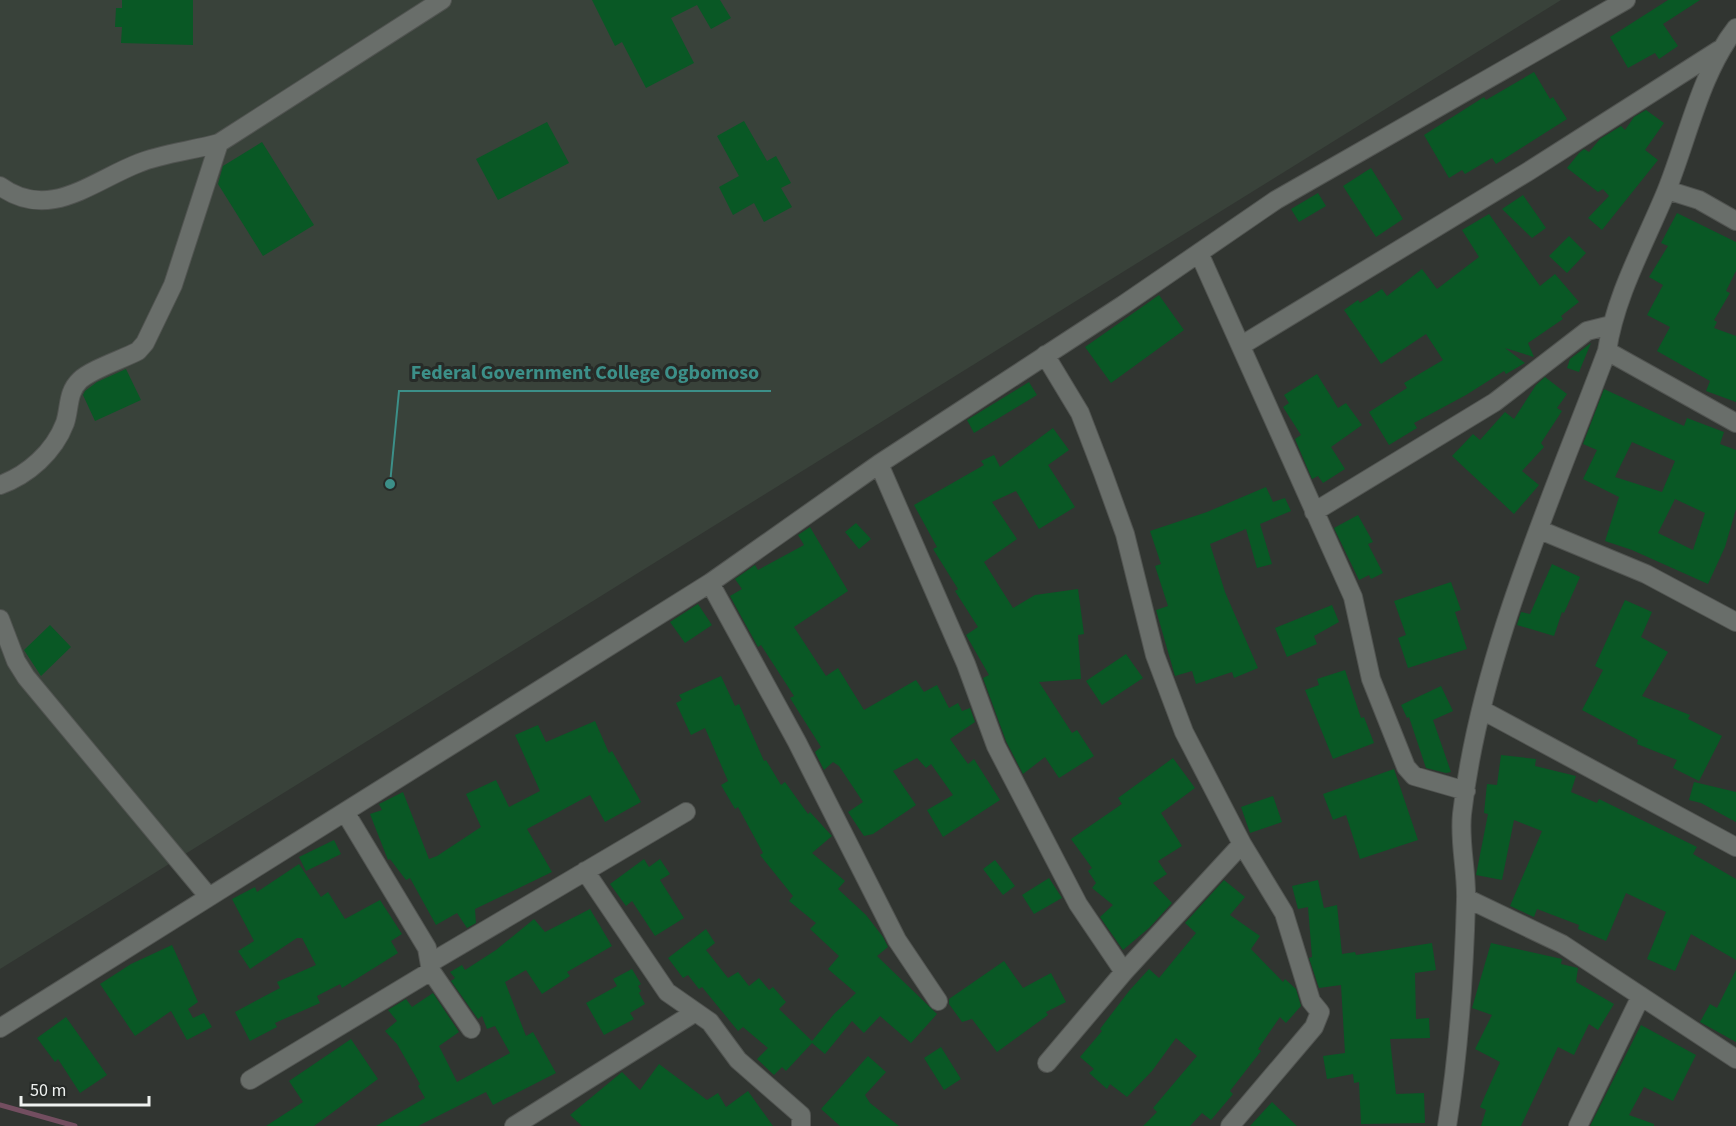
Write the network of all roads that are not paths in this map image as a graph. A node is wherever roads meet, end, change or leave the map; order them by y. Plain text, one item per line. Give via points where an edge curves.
1 (442, 0) edge
2 (1626, 0) edge
3 (1736, 28) edge
4 (1719, 50) junction
5 (219, 143) junction
6 (0, 186) edge
7 (1667, 190) junction
8 (1736, 221) edge
9 (1199, 253) junction
10 (1611, 326) junction
11 (1242, 345) junction
12 (1607, 351) junction
13 (1045, 355) junction
14 (1736, 423) edge
15 (879, 464) junction
16 (0, 485) edge
17 (1314, 512) junction
18 (1540, 530) junction
19 (710, 582) junction
20 (0, 619) edge
21 (1736, 622) edge
22 (1482, 710) junction
23 (1466, 791) junction
24 (345, 812) junction
25 (686, 812) dead end
26 (1242, 844) junction
27 (1736, 847) edge
28 (585, 871) junction
29 (209, 897) junction
30 (1466, 898) junction
31 (431, 967) junction
32 (1124, 972) junction
33 (1641, 996) junction
34 (938, 1001) dead end
35 (694, 1013) junction
36 (0, 1028) edge
37 (471, 1029) dead end
38 (1736, 1059) edge
39 (1047, 1063) dead end
40 (250, 1080) dead end
41 (514, 1126) edge
42 (801, 1126) edge
43 (1230, 1126) edge
44 (1447, 1126) edge
45 (1578, 1126) edge

1 - 5 street
2 - 9 street via 1276,200
3 - 4 street
4 - 7 street
4 - 11 street
5 - 6 street via 140,162 76,195 30,202
5 - 16 street via 173,285 145,343 138,351 80,380 70,394 59,434 38,463 18,479
7 - 8 street via 1699,200
7 - 10 street
9 - 11 street
9 - 13 street
10 - 12 street
10 - 17 street via 1587,331 1487,407
11 - 17 street
12 - 14 street
12 - 18 street
13 - 15 street
13 - 26 street via 1080,413 1103,473 1125,534 1155,656 1184,732
15 - 19 street
15 - 32 street via 966,664 996,746 1078,904
17 - 23 street via 1353,597 1371,679 1406,768 1414,776
18 - 21 street via 1646,573
18 - 22 street via 1494,653
19 - 24 street
19 - 34 street via 797,742 897,940
20 - 29 street via 26,677
22 - 23 street
22 - 27 street
23 - 30 street via 1461,843
24 - 29 street
24 - 31 street via 427,948
25 - 28 street
26 - 32 street
26 - 43 street via 1284,913 1311,1001 1320,1012 1314,1027
28 - 31 street
28 - 35 street via 667,992
29 - 36 street
30 - 33 street via 1562,944
30 - 44 street via 1455,1078
31 - 37 street
31 - 40 street
32 - 39 street
33 - 38 street
33 - 45 street
35 - 41 street
35 - 42 street via 710,1022 738,1060 801,1115

